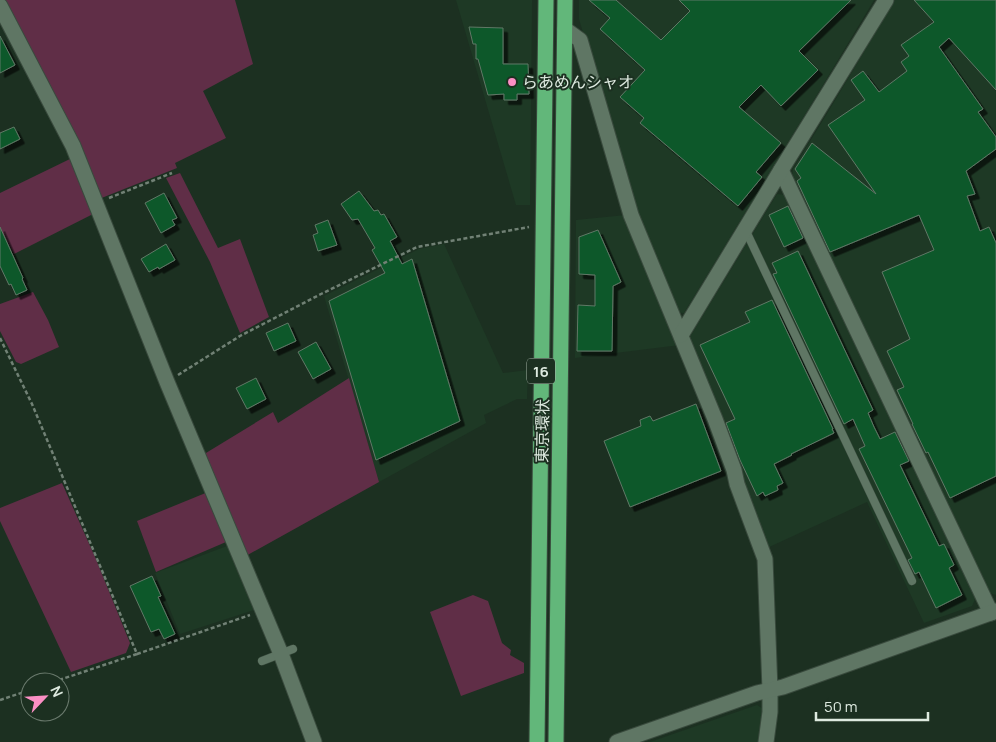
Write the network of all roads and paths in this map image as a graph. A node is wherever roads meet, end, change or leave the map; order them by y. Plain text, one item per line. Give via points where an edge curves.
1 (546, 0) edge
2 (565, 0) edge
3 (886, 0) edge
4 (0, 6) edge
5 (565, 29) junction
6 (780, 170) junction
7 (172, 172) dead end
8 (96, 203) junction
9 (543, 224) junction
10 (745, 229) junction
11 (681, 335) junction
12 (0, 338) edge
13 (167, 382) junction
14 (912, 581) dead end
15 (262, 611) junction
16 (994, 612) edge
17 (287, 652) junction
18 (137, 654) junction
19 (262, 660) dead end
20 (70, 676) edge
21 (770, 690) junction
22 (20, 693) edge
23 (0, 700) edge
24 (314, 742) edge
25 (537, 742) edge
26 (556, 742) edge
27 (617, 742) edge
28 (766, 742) edge

1 - 9 highway, 東京環状 / 16
2 - 5 highway, 東京環状 / 16
3 - 6 street
4 - 8 street via 73,146
5 - 11 street via 580,40 631,215
5 - 26 highway, 東京環状 / 16
6 - 10 street
6 - 16 street
7 - 8 path
8 - 13 street
9 - 13 path via 417,247 240,336
9 - 25 highway, 東京環状 / 16
10 - 11 street
10 - 14 lane
11 - 21 street via 765,559
12 - 18 path via 32,404
13 - 15 street
15 - 17 street
15 - 18 path
16 - 21 street
17 - 19 lane
17 - 24 street
18 - 20 path
21 - 27 street
21 - 28 street
22 - 23 path

